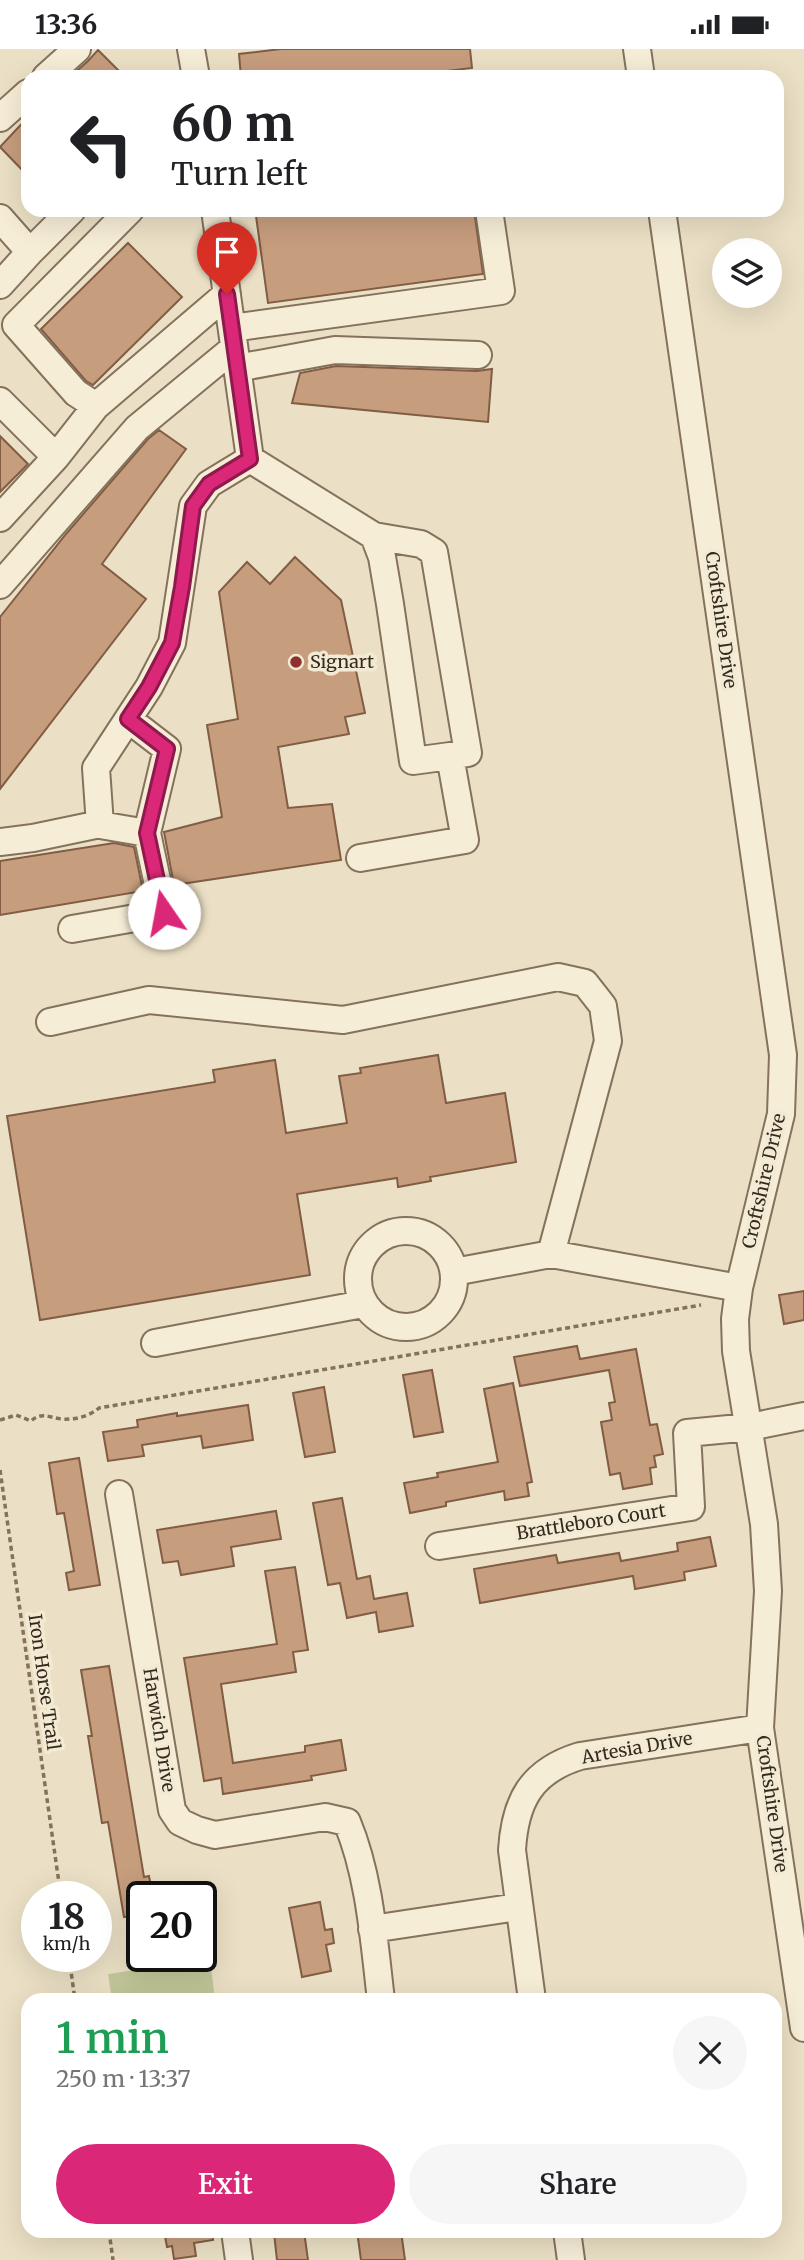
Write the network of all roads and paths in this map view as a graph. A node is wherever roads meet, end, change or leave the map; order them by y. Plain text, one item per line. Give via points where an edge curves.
1 (77, 49) edge
2 (191, 49) edge
3 (638, 49) edge
4 (54, 70) edge
5 (195, 70) edge
6 (641, 70) edge
7 (21, 99) edge
8 (0, 118) edge
9 (65, 217) edge
10 (123, 217) edge
11 (216, 217) edge
12 (490, 217) edge
13 (663, 217) edge
14 (0, 218) edge
15 (30, 252) junction
16 (0, 285) edge
17 (227, 294) junction
18 (234, 348) junction
19 (478, 355) dead end
20 (0, 401) edge
21 (96, 406) junction
22 (56, 457) junction
23 (250, 459) junction
24 (0, 518) edge
25 (374, 536) junction
26 (0, 585) edge
27 (128, 719) junction
28 (459, 754) junction
29 (100, 824) junction
30 (147, 833) junction
31 (0, 842) edge
32 (360, 858) dead end
33 (72, 929) dead end
34 (50, 1022) dead end
35 (551, 1254) junction
36 (454, 1272) junction
37 (738, 1288) junction
38 (363, 1304) junction
39 (701, 1305) dead end
40 (155, 1343) dead end
41 (804, 1416) edge
42 (0, 1420) edge
43 (750, 1427) junction
44 (0, 1470) edge
45 (119, 1494) dead end
46 (439, 1546) dead end
47 (760, 1728) junction
48 (59, 1881) edge
49 (518, 1907) junction
50 (373, 1929) junction
51 (71, 1972) edge
52 (74, 1993) edge
53 (380, 1993) edge
54 (531, 1993) edge
55 (804, 2028) edge
56 (109, 2238) edge
57 (236, 2238) edge
58 (567, 2238) edge
59 (113, 2260) edge
60 (239, 2260) edge
61 (571, 2260) edge

1 - 4 street
2 - 5 street
3 - 6 street
7 - 8 street
9 - 15 street
10 - 21 street via 16,325 76,393
11 - 17 street
12 - 18 street via 501,291
13 - 37 street, Croftshire Drive via 783,1055 781,1114
14 - 15 street
15 - 16 street
17 - 18 street
17 - 21 street
18 - 19 street
18 - 23 street
18 - 26 street via 137,428
20 - 22 street
21 - 22 street
22 - 24 street
23 - 25 street
23 - 27 street via 209,484 193,506 172,643
25 - 28 street via 421,544 434,552
25 - 28 street via 382,557 413,761
27 - 29 street via 96,768
27 - 30 street via 167,749
28 - 32 street via 465,840
29 - 30 street
29 - 31 street
30 - 33 street via 164,913
34 - 35 street via 149,1000 343,1020 558,977 585,983 603,1006 608,1041
35 - 36 street
35 - 37 street
36 - 38 street via 447,1304 437,1317 422,1325 389,1325
36 - 38 street via 449,1257 434,1240 412,1230 382,1236 361,1258 357,1282
37 - 43 street, Croftshire Drive via 736,1351
38 - 40 street
39 - 42 path via 99,1408 91,1415 62,1419 50,1415 31,1421 16,1415
41 - 43 street
43 - 46 street, Brattleboro Court via 687,1433 691,1507
43 - 47 street, Croftshire Drive via 768,1591
44 - 48 path, Iron Horse Trail
45 - 50 street, Harwich Drive via 172,1810 180,1822 215,1835 325,1817 347,1822 356,1844
47 - 49 street, Artesia Drive via 580,1756 545,1773 519,1805 513,1828
47 - 55 street, Croftshire Drive
49 - 50 street
49 - 54 street, Artesia Drive
50 - 53 street, Harwich Drive
51 - 52 path
56 - 59 path
57 - 60 street
58 - 61 street

